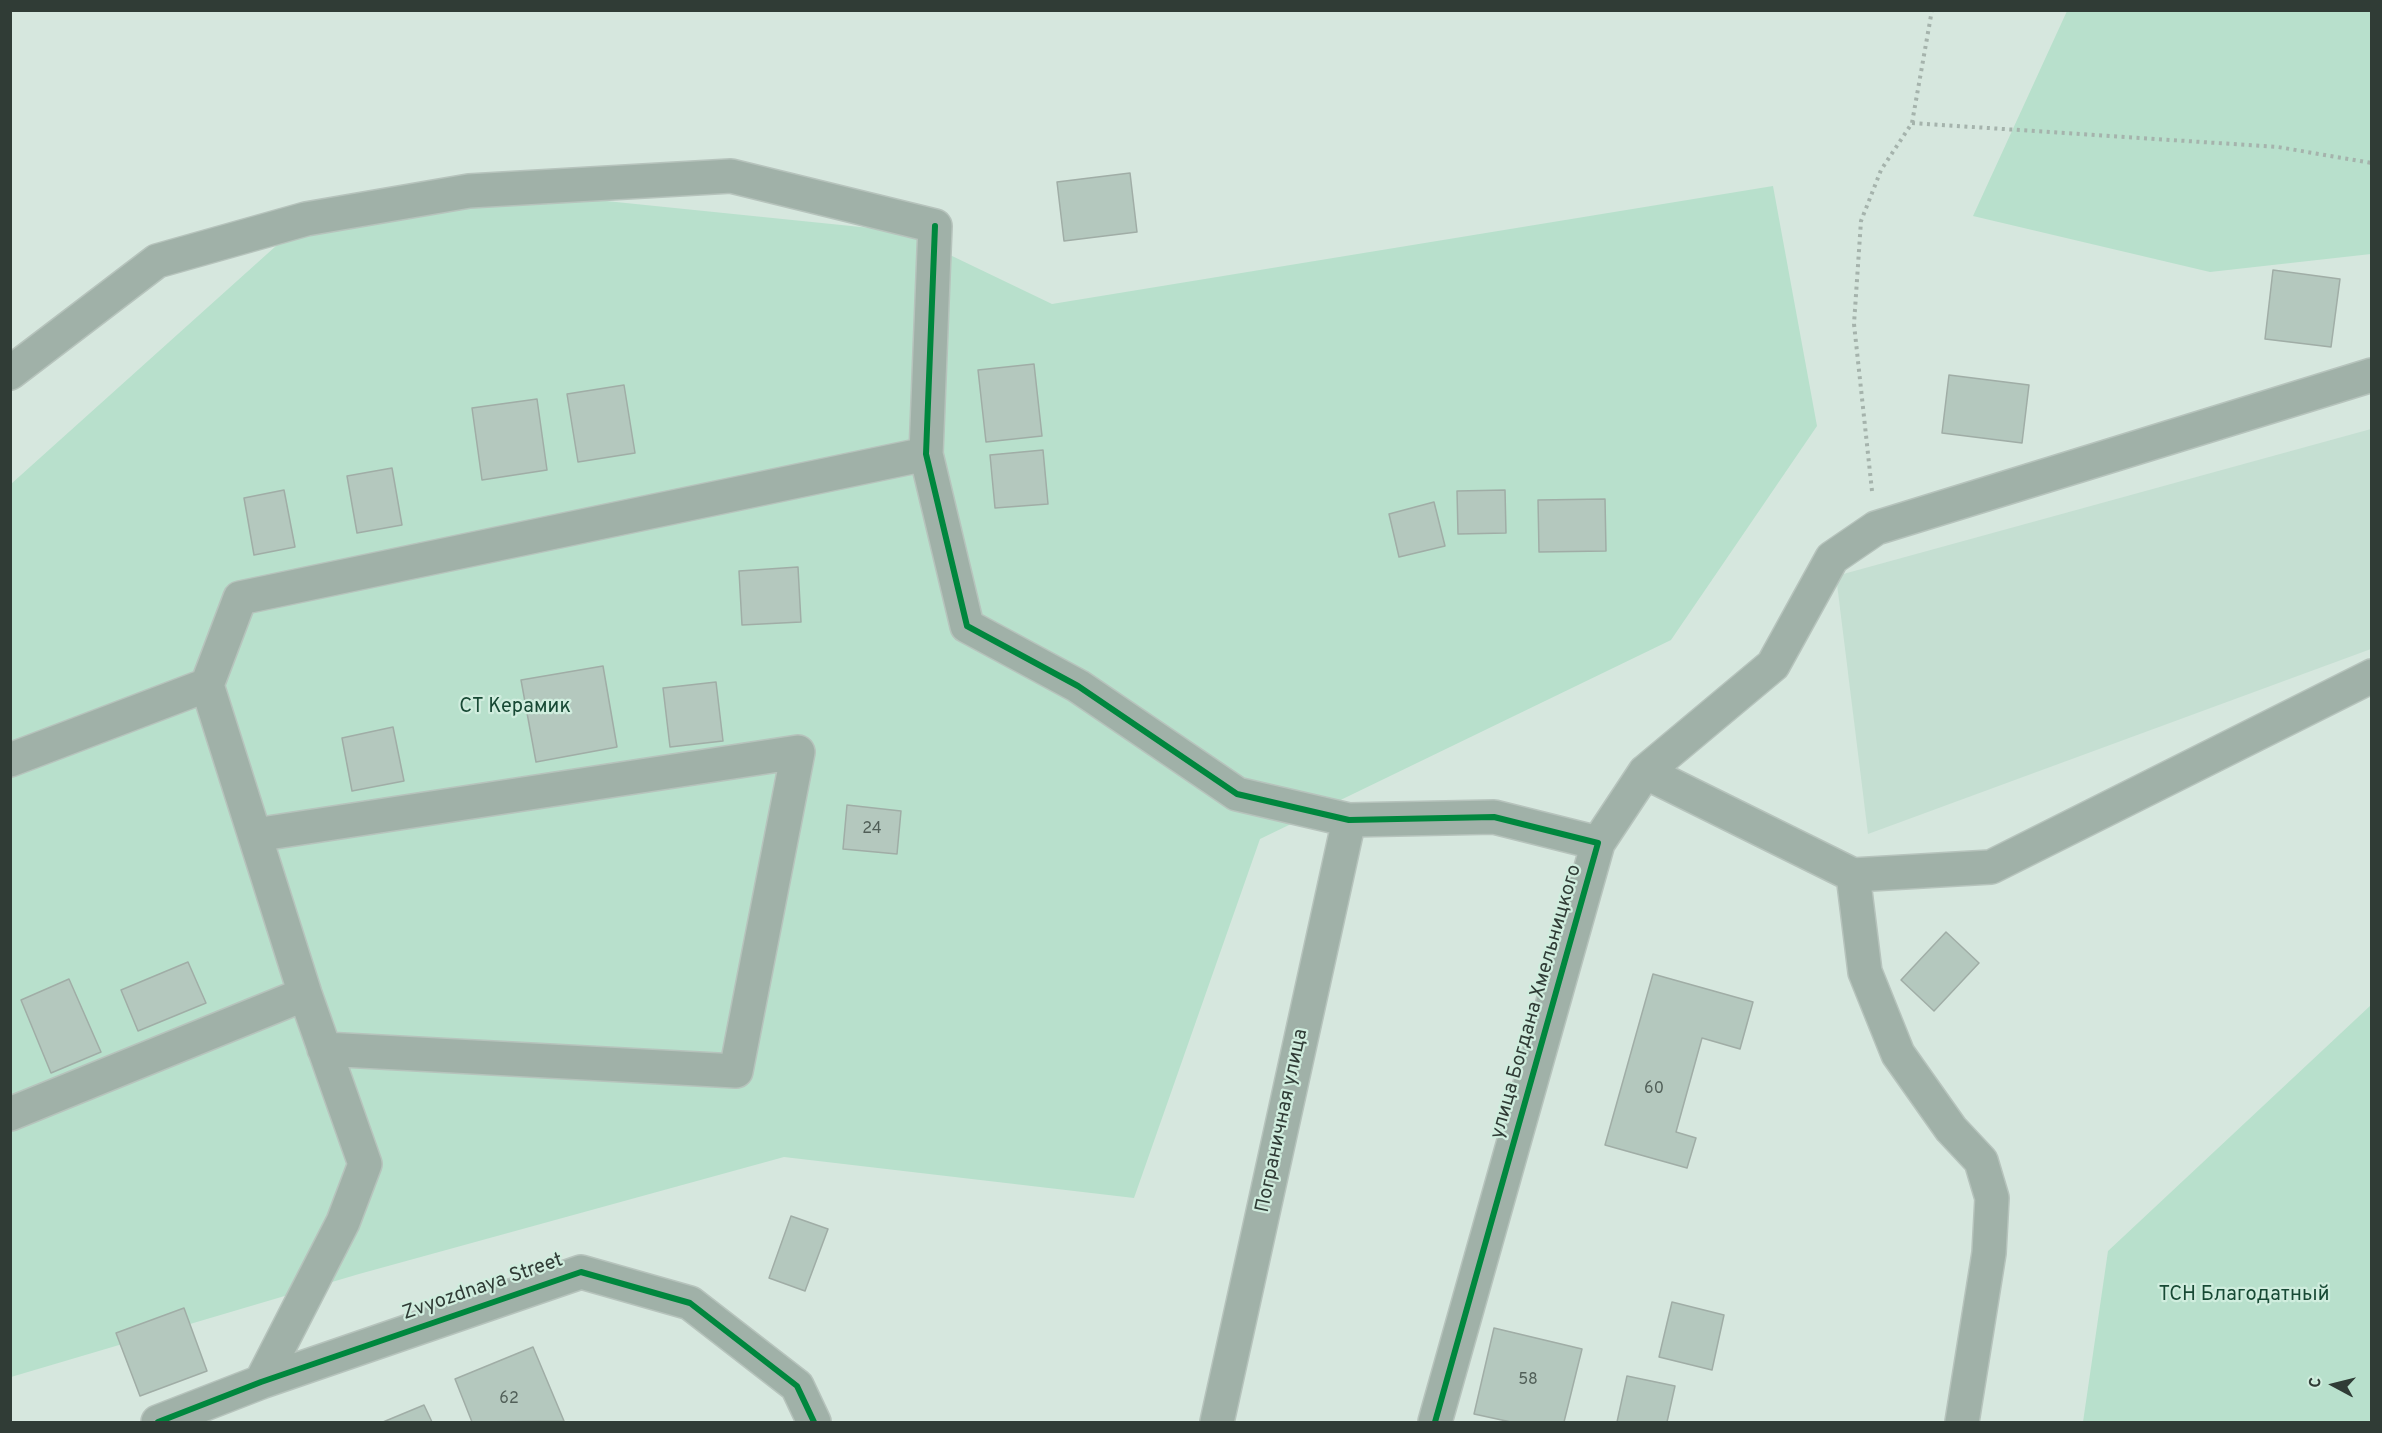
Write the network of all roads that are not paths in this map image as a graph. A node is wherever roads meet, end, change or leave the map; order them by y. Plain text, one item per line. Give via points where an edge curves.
1 (10, 373) edge
2 (2372, 375) edge
3 (926, 454) junction
4 (2372, 676) edge
5 (207, 685) junction
6 (10, 760) edge
7 (1645, 772) junction
8 (1348, 820) junction
9 (255, 835) junction
10 (1598, 843) junction
11 (1853, 875) junction
12 (304, 994) junction
13 (324, 1049) junction
14 (10, 1114) edge
15 (261, 1382) junction
16 (158, 1422) edge
17 (814, 1422) edge
18 (1216, 1422) edge
19 (1435, 1422) edge
20 (1962, 1422) edge

1 - 3 street, улица Богдана Хмельницкого via 157,261 306,219 469,191 731,176 935,226
2 - 7 street via 1876,528 1832,558 1773,665
3 - 5 street via 240,598
3 - 8 street, улица Богдана Хмельницкого via 967,626 1078,686 1237,794
4 - 11 street via 1991,867
5 - 6 street
5 - 9 street
7 - 10 street
7 - 11 street
8 - 10 street, улица Богдана Хмельницкого via 1494,817
8 - 18 street, Пограничная улица
9 - 12 street
9 - 13 street via 798,752 736,1071
10 - 19 street, улица Богдана Хмельницкого
11 - 20 street via 1864,972 1898,1054 1952,1129 1981,1161 1992,1198 1989,1253
12 - 13 street
12 - 14 street
13 - 15 street via 365,1164 343,1222
15 - 16 street, Zvyozdnaya Street
15 - 17 street, Zvyozdnaya Street via 581,1272 690,1303 797,1386

